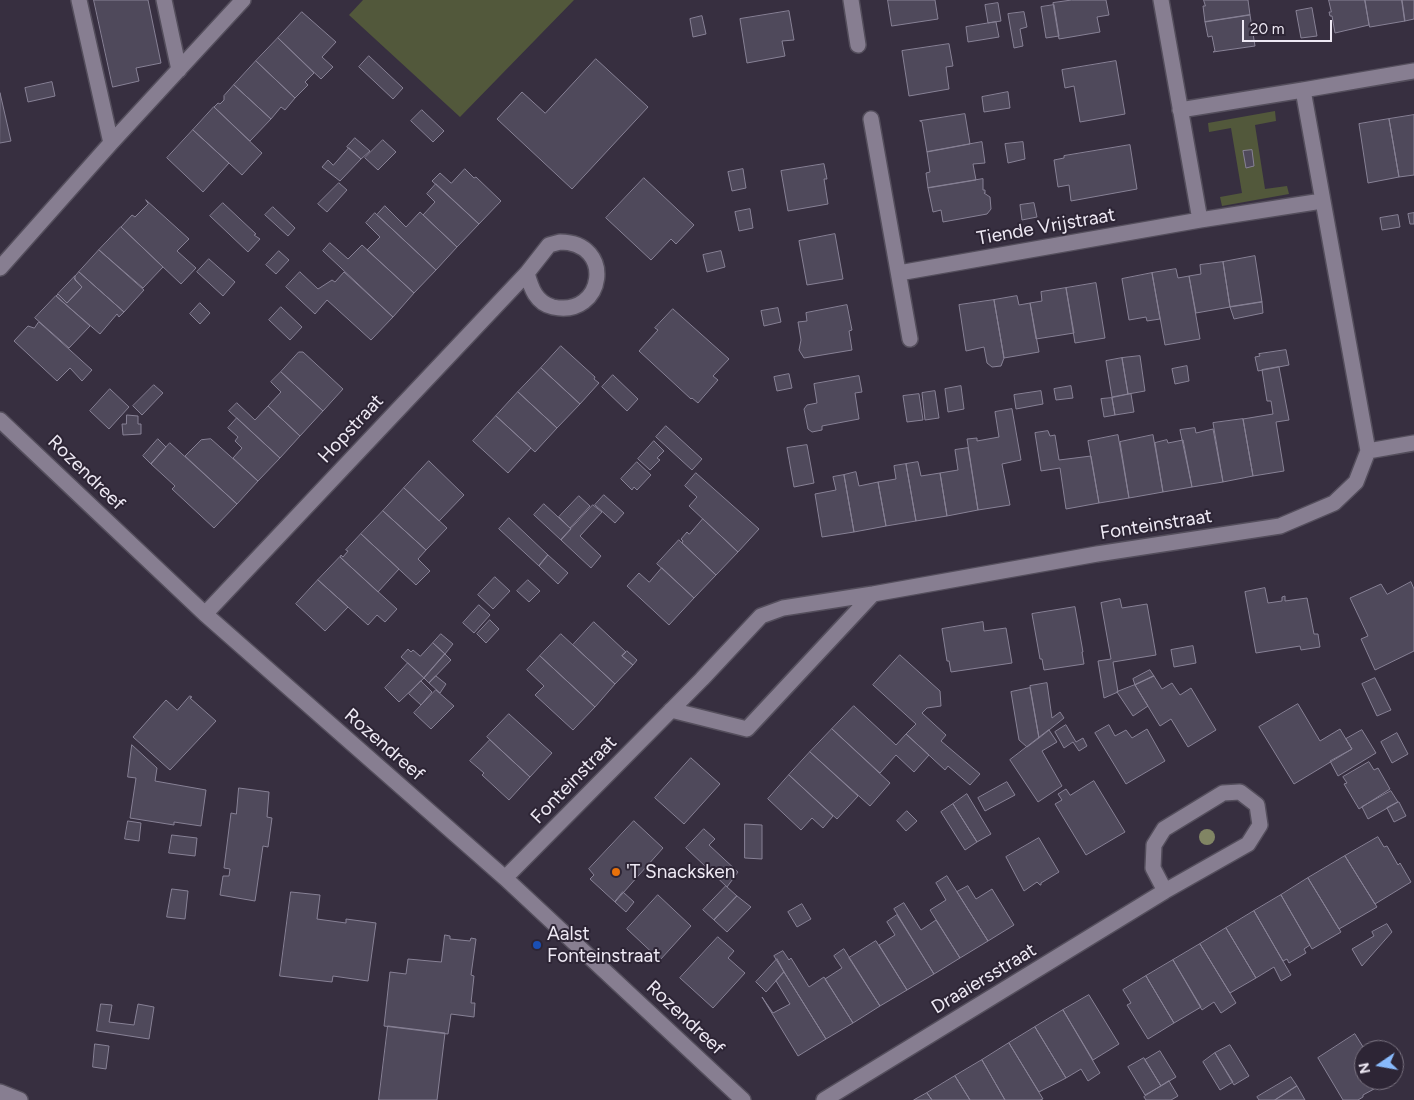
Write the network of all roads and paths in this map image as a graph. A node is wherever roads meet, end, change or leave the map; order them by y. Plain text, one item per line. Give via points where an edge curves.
1 (79, 0) edge
2 (164, 0) edge
3 (851, 0) edge
4 (1161, 0) edge
5 (237, 3) edge
6 (858, 45) dead end
7 (179, 70) junction
8 (1414, 71) edge
9 (1303, 90) junction
10 (1180, 110) junction
11 (871, 119) dead end
12 (111, 143) junction
13 (1322, 202) junction
14 (1200, 220) junction
15 (0, 268) edge
16 (527, 273) junction
17 (899, 273) junction
18 (910, 339) dead end
19 (0, 420) edge
20 (1414, 443) edge
21 (1368, 451) junction
22 (873, 594) junction
23 (205, 614) junction
24 (671, 710) junction
25 (505, 878) junction
26 (1165, 891) junction
27 (0, 1092) edge
28 (20, 1100) edge
29 (743, 1100) edge
30 (824, 1100) edge

1 - 12 street
2 - 7 street
3 - 6 street
4 - 10 street
5 - 7 street
7 - 12 street
8 - 9 street
9 - 10 street
9 - 13 street
10 - 14 street
11 - 17 street
12 - 15 street
13 - 14 street, Tiende Vrijstraat
13 - 21 street
14 - 17 street, Tiende Vrijstraat
16 - 16 street via 530,287 541,302 558,308 572,308 583,303 591,295 597,280 594,258 577,244 566,242 549,245
16 - 23 street, Hopstraat
17 - 18 street
19 - 23 street, Rozendreef
20 - 21 street
21 - 22 street, Fonteinstraat via 1356,482 1334,504 1280,526 1097,554
22 - 24 street, Fonteinstraat via 783,608 761,616
22 - 24 street via 747,729
23 - 25 street, Rozendreef
24 - 25 street, Fonteinstraat
25 - 29 street, Rozendreef
26 - 26 street, Draaiersstraat via 1153,868 1154,845 1164,829 1224,793 1240,792 1257,805 1260,825 1248,844
26 - 30 street, Draaiersstraat
27 - 28 street

